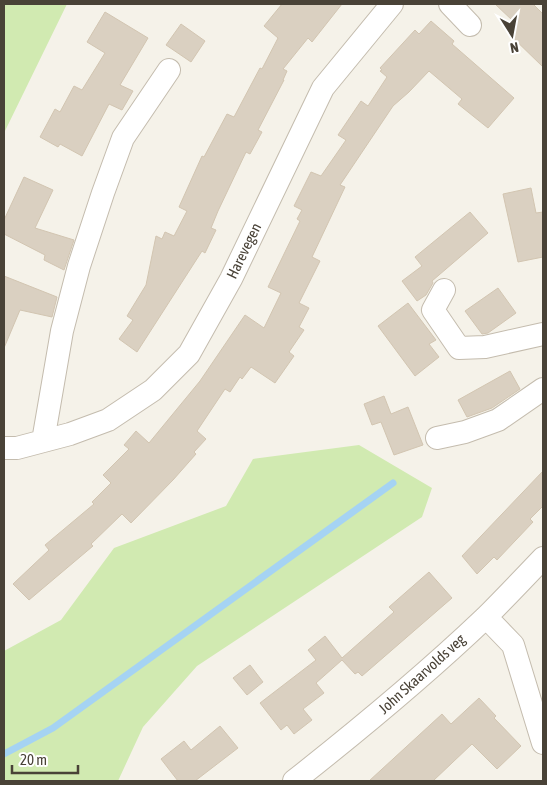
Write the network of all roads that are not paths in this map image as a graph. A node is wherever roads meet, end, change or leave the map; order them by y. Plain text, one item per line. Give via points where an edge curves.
1 (392, 4) edge
2 (450, 4) edge
3 (470, 25) dead end
4 (169, 70) dead end
5 (444, 290) dead end
6 (543, 334) edge
7 (543, 389) edge
8 (436, 438) dead end
9 (43, 440) junction
10 (4, 448) edge
11 (543, 558) edge
12 (486, 617) junction
13 (543, 743) edge
14 (294, 781) edge

1 - 9 street, Harevegen via 324,88 231,279 189,354 154,390 108,420
2 - 3 street
4 - 9 street via 123,138 103,193 62,331
5 - 6 street via 433,310 459,348
7 - 8 street via 498,420
9 - 10 street, Harevegen via 17,448
11 - 12 street, John Skaarvolds veg
12 - 13 street via 513,645
12 - 14 street, John Skaarvolds veg via 369,721

